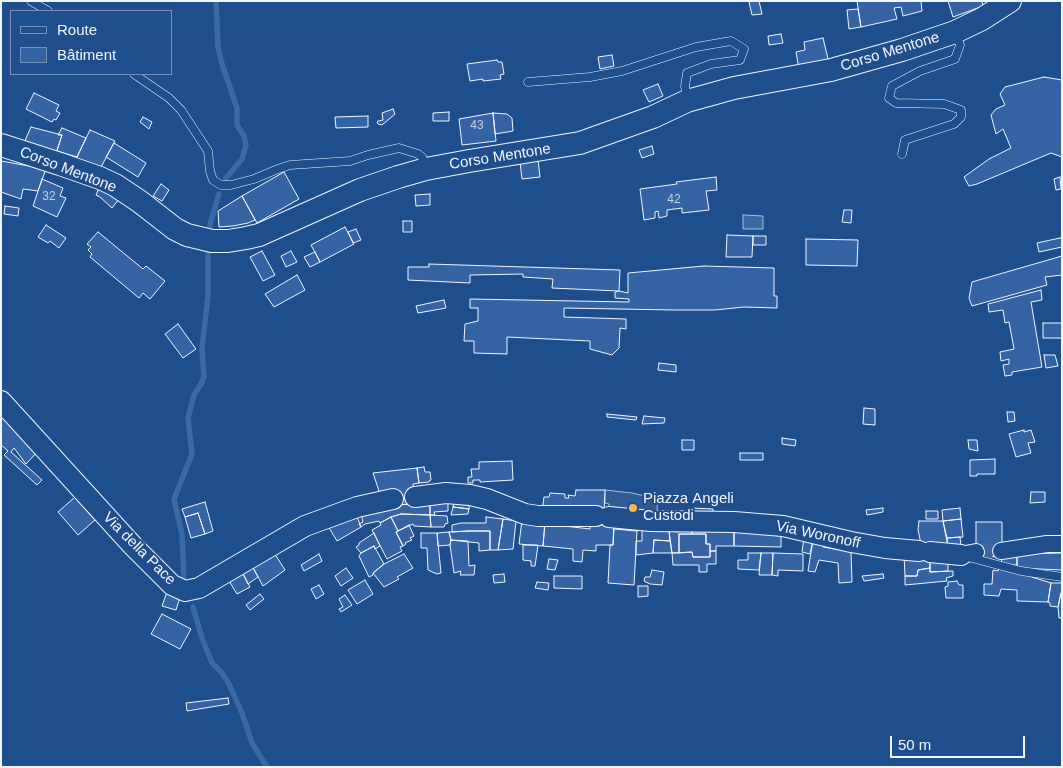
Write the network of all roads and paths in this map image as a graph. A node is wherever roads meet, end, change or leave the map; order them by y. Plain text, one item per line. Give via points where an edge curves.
1 (31, 1) edge
2 (1010, 1) edge
3 (46, 10) edge
4 (955, 32) junction
5 (135, 75) edge
6 (528, 82) dead end
7 (688, 101) junction
8 (1, 144) edge
9 (902, 154) dead end
10 (426, 169) junction
11 (1, 401) edge
12 (415, 497) dead end
13 (393, 499) dead end
14 (1062, 544) edge
15 (1001, 551) tunnel mouth
16 (969, 554) joint
17 (1062, 577) edge

1 - 3 lane
2 - 4 main road, Corso Mentone
4 - 7 main road, Corso Mentone via 830,70 734,88
4 - 9 lane via 960,45 955,59 920,71 892,86 889,98 896,103 944,104 961,110 961,117 954,124 905,140
5 - 10 lane via 181,110 208,151 213,180 221,185 254,180 290,165 350,161 399,148 422,157
6 - 7 lane via 622,71 696,47 731,41 744,49 740,60 711,64 687,73 684,86
7 - 10 main road, Corso Mentone via 580,143
8 - 10 main road, Corso Mentone via 100,178 128,193 175,229 218,242 259,234 360,190
11 - 13 street, Via della Pace via 133,546 172,585 185,591 199,588 305,526 358,507
12 - 16 street, Via Woronoff via 446,493 470,495 538,516 602,516 783,526 886,548
14 - 15 street
16 - 17 lane, Via Woronoff via 1021,571

